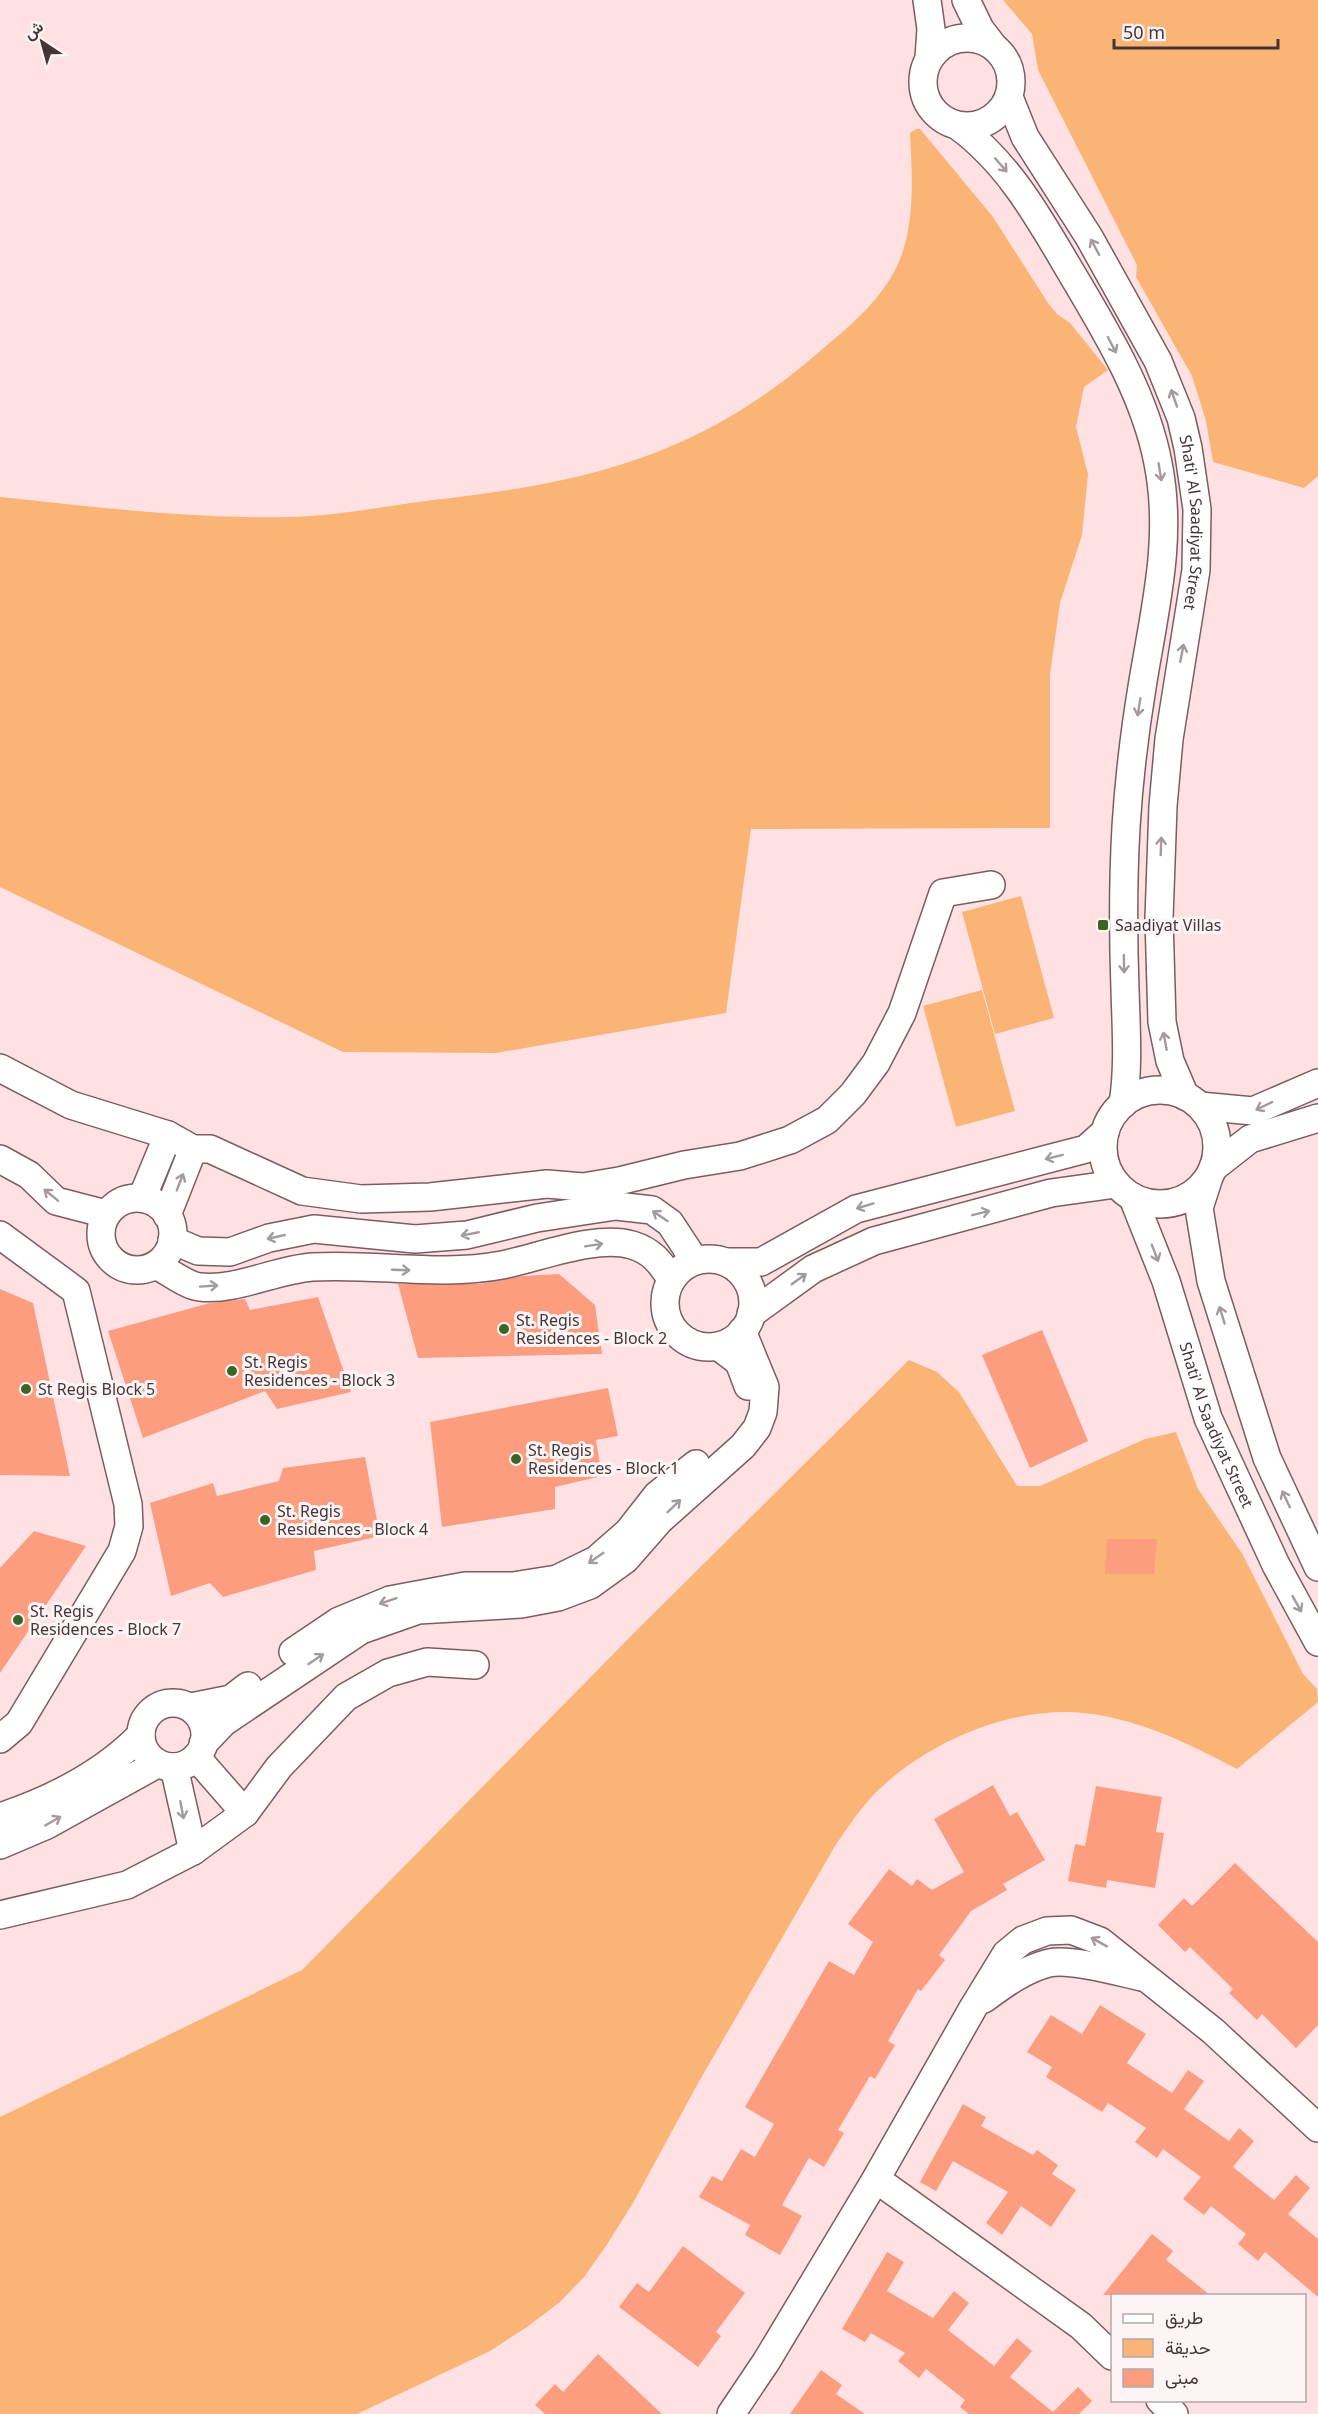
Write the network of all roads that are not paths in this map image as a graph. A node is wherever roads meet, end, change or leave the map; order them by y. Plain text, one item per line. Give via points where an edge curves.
1 (927, 0) edge
2 (966, 0) edge
3 (993, 46) junction
4 (929, 58) junction
5 (1009, 97) junction
6 (958, 126) junction
7 (991, 885) dead end
8 (0, 1068) edge
9 (1318, 1083) edge
10 (1192, 1101) junction
11 (1123, 1104) junction
12 (1318, 1118) edge
13 (1105, 1132) junction
14 (168, 1135) junction
15 (193, 1149) junction
16 (0, 1159) edge
17 (1211, 1173) junction
18 (1125, 1191) junction
19 (142, 1198) junction
20 (106, 1214) junction
21 (170, 1227) junction
22 (0, 1235) edge
23 (695, 1261) junction
24 (726, 1262) junction
25 (156, 1265) junction
26 (671, 1279) junction
27 (747, 1322) junction
28 (718, 1346) junction
29 (1314, 1559) edge
30 (1318, 1642) edge
31 (475, 1665) dead end
32 (191, 1707) junction
33 (141, 1735) junction
34 (0, 1739) edge
35 (183, 1758) junction
36 (245, 1814) junction
37 (0, 1817) edge
38 (0, 1845) edge
39 (193, 1851) junction
40 (0, 1915) edge
41 (1318, 2124) edge
42 (876, 2180) junction
43 (1111, 2354) edge
44 (1162, 2402) edge
45 (731, 2414) edge
46 (1174, 2414) edge

1 - 4 street
2 - 3 street
3 - 4 street via 966,37 939,47
3 - 5 street via 1010,69
4 - 6 street via 922,79 925,100 944,121
5 - 6 street via 994,118 971,127
10 -> 5 street, Shati' Al Saadiyat Street via 1170,1061 1162,1022 1160,890 1169,740 1194,581 1197,509 1188,448 1181,418 1158,361 1089,237 1025,137
6 -> 11 street, Shati' Al Saadiyat Street via 1011,177 1095,312 1145,414 1158,463 1165,523 1161,584 1137,716 1126,823 1123,918 1127,1067
7 - 15 street via 943,893 902,1013 876,1063 854,1094 826,1120 790,1140 740,1156 583,1187 547,1184 430,1197 361,1199 302,1191 210,1149
8 - 14 street via 71,1105
9 -> 10 street via 1252,1111
10 - 11 street via 1173,1091 1148,1091
10 - 17 street via 1210,1119 1218,1143
11 - 13 street
12 - 17 street via 1250,1139
13 - 18 street via 1102,1151 1107,1169
13 -> 24 street via 1086,1149 856,1209 761,1262
14 - 15 street
14 - 19 street
21 -> 15 street
20 -> 16 street via 56,1201 28,1175
17 - 18 street via 1198,1190 1175,1202 1150,1204
29 -> 17 street, Shati' Al Saadiyat Street via 1267,1458 1211,1281 1199,1208
27 -> 18 street via 813,1269 874,1241 1051,1193
18 -> 30 street, Shati' Al Saadiyat Street via 1166,1281 1208,1418 1276,1565
19 - 20 street via 122,1201
19 - 21 street via 152,1201
20 - 25 street via 100,1235 107,1255 124,1268 146,1269
23 -> 21 street via 670,1223 652,1210 616,1206 436,1238 314,1229 269,1238 230,1252 198,1251
21 - 25 street via 169,1250
22 - 34 street via 76,1291 125,1488 129,1526 122,1551 19,1723
23 - 24 street
23 - 26 street
24 - 27 street via 745,1278 753,1301
25 -> 26 street via 199,1287 236,1284 278,1271 313,1267 465,1270 609,1243 630,1244 655,1255
26 - 28 street via 664,1307 672,1328 689,1342 703,1347
27 - 28 street via 731,1341
35 -> 27 street via 224,1722 362,1630 418,1610 521,1604 558,1597 590,1585 626,1559 660,1520 743,1446 757,1428 765,1387
28 -> 32 street via 739,1362 748,1387 744,1412 734,1434 657,1495 627,1532 597,1560 558,1579 513,1586 465,1586 390,1600 339,1621 231,1700
31 - 36 street via 427,1662 388,1673 346,1697 279,1767
32 - 33 street via 172,1704 153,1710
32 - 35 street via 204,1729
33 - 35 street via 142,1746
33 - 37 street via 123,1754 92,1774 30,1807
35 - 36 street
38 -> 35 street
35 -> 39 street
36 - 39 street
39 - 40 street via 127,1885
41 - 42 street via 1146,1978 1051,1962 1012,1978 973,2008
42 - 43 street via 1081,2326
42 - 45 street
44 - 46 street

